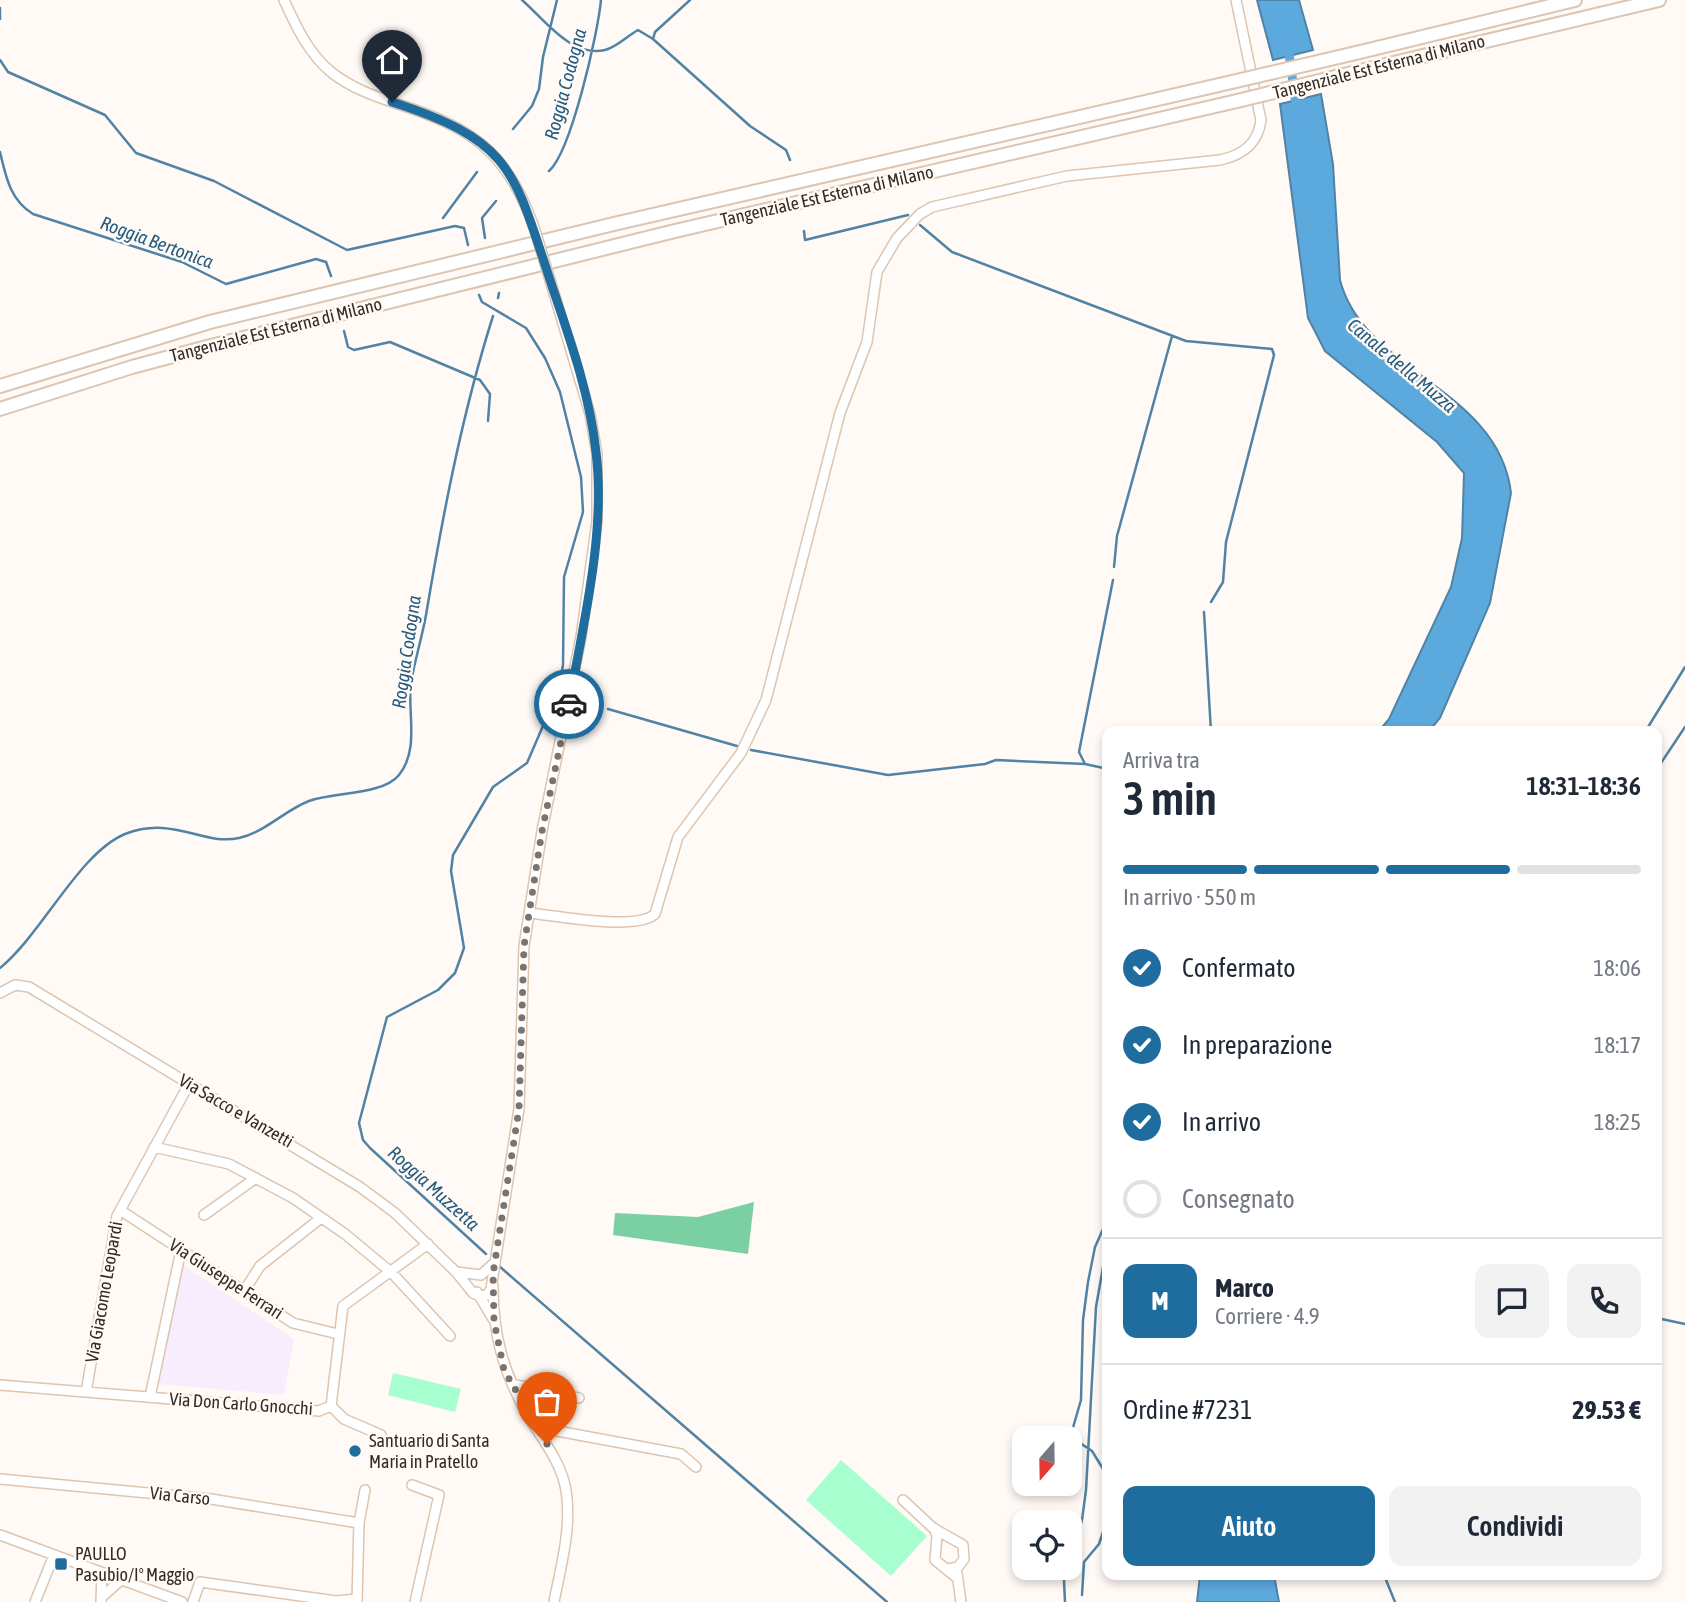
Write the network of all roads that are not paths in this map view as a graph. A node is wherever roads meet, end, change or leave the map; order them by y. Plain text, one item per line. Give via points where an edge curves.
1 (284, 0) edge
2 (1236, 0) edge
3 (1575, 0) edge
4 (1659, 0) edge
5 (0, 386) edge
6 (0, 409) edge
7 (530, 913) junction
8 (0, 993) edge
9 (189, 1084) junction
10 (154, 1147) junction
11 (256, 1178) junction
12 (120, 1210) junction
13 (204, 1215) dead end
14 (321, 1218) junction
15 (428, 1244) junction
16 (181, 1250) junction
17 (494, 1264) junction
18 (392, 1273) junction
19 (461, 1273) junction
20 (493, 1274) junction
21 (244, 1291) junction
22 (480, 1296) junction
23 (494, 1321) junction
24 (338, 1334) junction
25 (450, 1336) dead end
26 (512, 1384) junction
27 (0, 1385) edge
28 (86, 1392) junction
29 (150, 1397) junction
30 (579, 1398) dead end
31 (331, 1406) junction
32 (536, 1427) junction
33 (381, 1435) dead end
34 (696, 1467) dead end
35 (0, 1479) edge
36 (412, 1485) dead end
37 (365, 1490) dead end
38 (903, 1500) dead end
39 (359, 1522) junction
40 (933, 1528) junction
41 (0, 1535) edge
42 (950, 1537) junction
43 (936, 1544) junction
44 (54, 1555) junction
45 (953, 1568) junction
46 (102, 1573) junction
47 (121, 1580) junction
48 (102, 1600) edge
49 (357, 1601) edge
50 (35, 1602) edge
51 (181, 1602) edge
52 (193, 1602) edge
53 (415, 1602) edge
54 (554, 1602) edge
55 (961, 1602) edge

1 - 7 street, bridge via 310,49 341,80 362,92 444,119 483,143 516,183 534,227 590,414 598,500 581,637
2 - 7 street via 1261,120 1256,139 1242,153 1220,160 1067,176 932,206 887,250 874,285 867,342 839,413 766,700 741,753 678,837 655,914 631,922
3 - 5 highway, Tangenziale Est Esterna di Milano, bridge via 210,322
4 - 6 highway, Tangenziale Est Esterna di Milano, bridge via 207,346
7 - 17 street via 523,967 519,1109
8 - 9 street, Via Sacco e Vanzetti via 15,985 29,987
9 - 10 street, Via Giacomo Leopardi
9 - 15 street, Via Sacco e Vanzetti via 360,1187
10 - 11 street via 229,1164
10 - 12 street, Via Giacomo Leopardi
11 - 13 street
11 - 14 street
12 - 16 street, Via Giuseppe Ferrari
12 - 28 street, Via Giacomo Leopardi
14 - 18 street
14 - 21 street via 260,1266
15 - 18 street
15 - 19 street, Via Sacco e Vanzetti
16 - 21 street, Via Giuseppe Ferrari
16 - 29 street, Via Don Carlo Gnocchi
17 - 19 street via 481,1275
17 - 20 street
18 - 24 street via 343,1306
18 - 25 street
19 - 22 street, Via Sacco e Vanzetti via 466,1286
20 - 22 street via 490,1292
20 - 23 street
21 - 24 street, Via Giuseppe Ferrari via 293,1323
22 - 23 street, Via Sacco e Vanzetti
23 - 26 street via 504,1370
24 - 31 street
26 - 30 street
26 - 32 street
27 - 28 street, Via Don Carlo Gnocchi
28 - 29 street, Via Don Carlo Gnocchi
29 - 31 street, Via Don Carlo Gnocchi via 319,1411
31 - 33 street via 344,1419
32 - 34 street via 681,1454
32 - 54 street via 552,1452 566,1489 567,1536
35 - 39 street, Via Carso via 211,1499
36 - 53 street via 439,1495
37 - 39 street
38 - 40 street
39 - 49 street
40 - 42 street
40 - 43 street
41 - 44 street
42 - 43 street
42 - 45 street via 965,1549 964,1559
43 - 45 street via 935,1560
44 - 46 street
44 - 50 street
45 - 55 street
46 - 47 street
46 - 48 street
47 - 48 street
47 - 51 street
49 - 52 street via 200,1582

